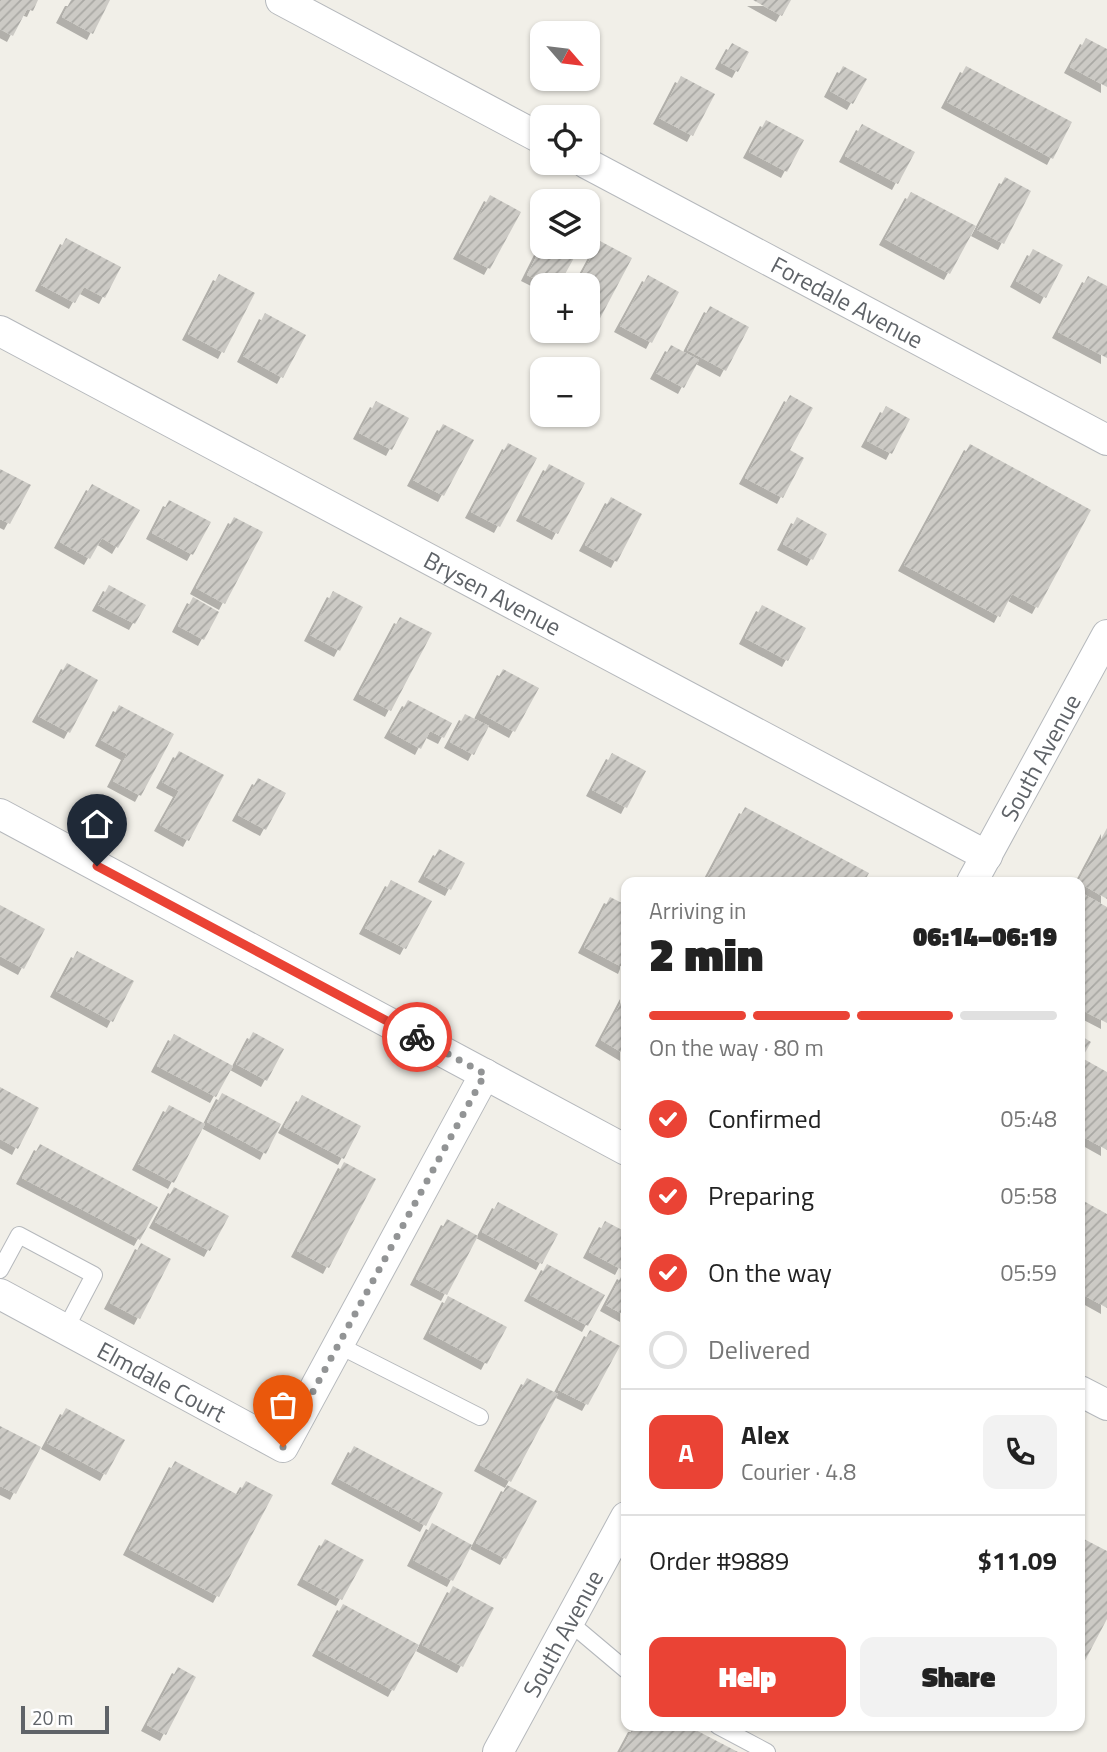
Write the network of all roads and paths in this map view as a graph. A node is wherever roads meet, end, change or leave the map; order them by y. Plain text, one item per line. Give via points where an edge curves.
1 (281, 0) edge
2 (530, 133) edge
3 (600, 170) edge
4 (0, 331) edge
5 (1107, 440) edge
6 (1107, 635) edge
7 (0, 814) edge
8 (987, 856) junction
9 (975, 877) edge
10 (485, 1074) junction
11 (621, 1147) edge
12 (0, 1270) edge
13 (0, 1294) edge
14 (65, 1330) junction
15 (338, 1345) junction
16 (1085, 1394) edge
17 (1107, 1405) edge
18 (480, 1416) dead end
19 (621, 1526) edge
20 (569, 1622) junction
21 (621, 1667) edge
22 (727, 1731) edge
23 (498, 1752) edge
24 (767, 1752) edge

1 - 2 street
3 - 5 street, Foredale Avenue
4 - 8 street, Brysen Avenue
6 - 8 street, South Avenue
7 - 10 street
8 - 9 street, South Avenue
10 - 11 street
10 - 15 street, Elmdale Court
12 - 14 lane via 19,1235 94,1275
13 - 14 street, Elmdale Court
14 - 15 street, Elmdale Court via 283,1447
15 - 18 lane
16 - 17 street
19 - 20 street, South Avenue
20 - 21 lane
20 - 23 street, South Avenue
22 - 24 lane

